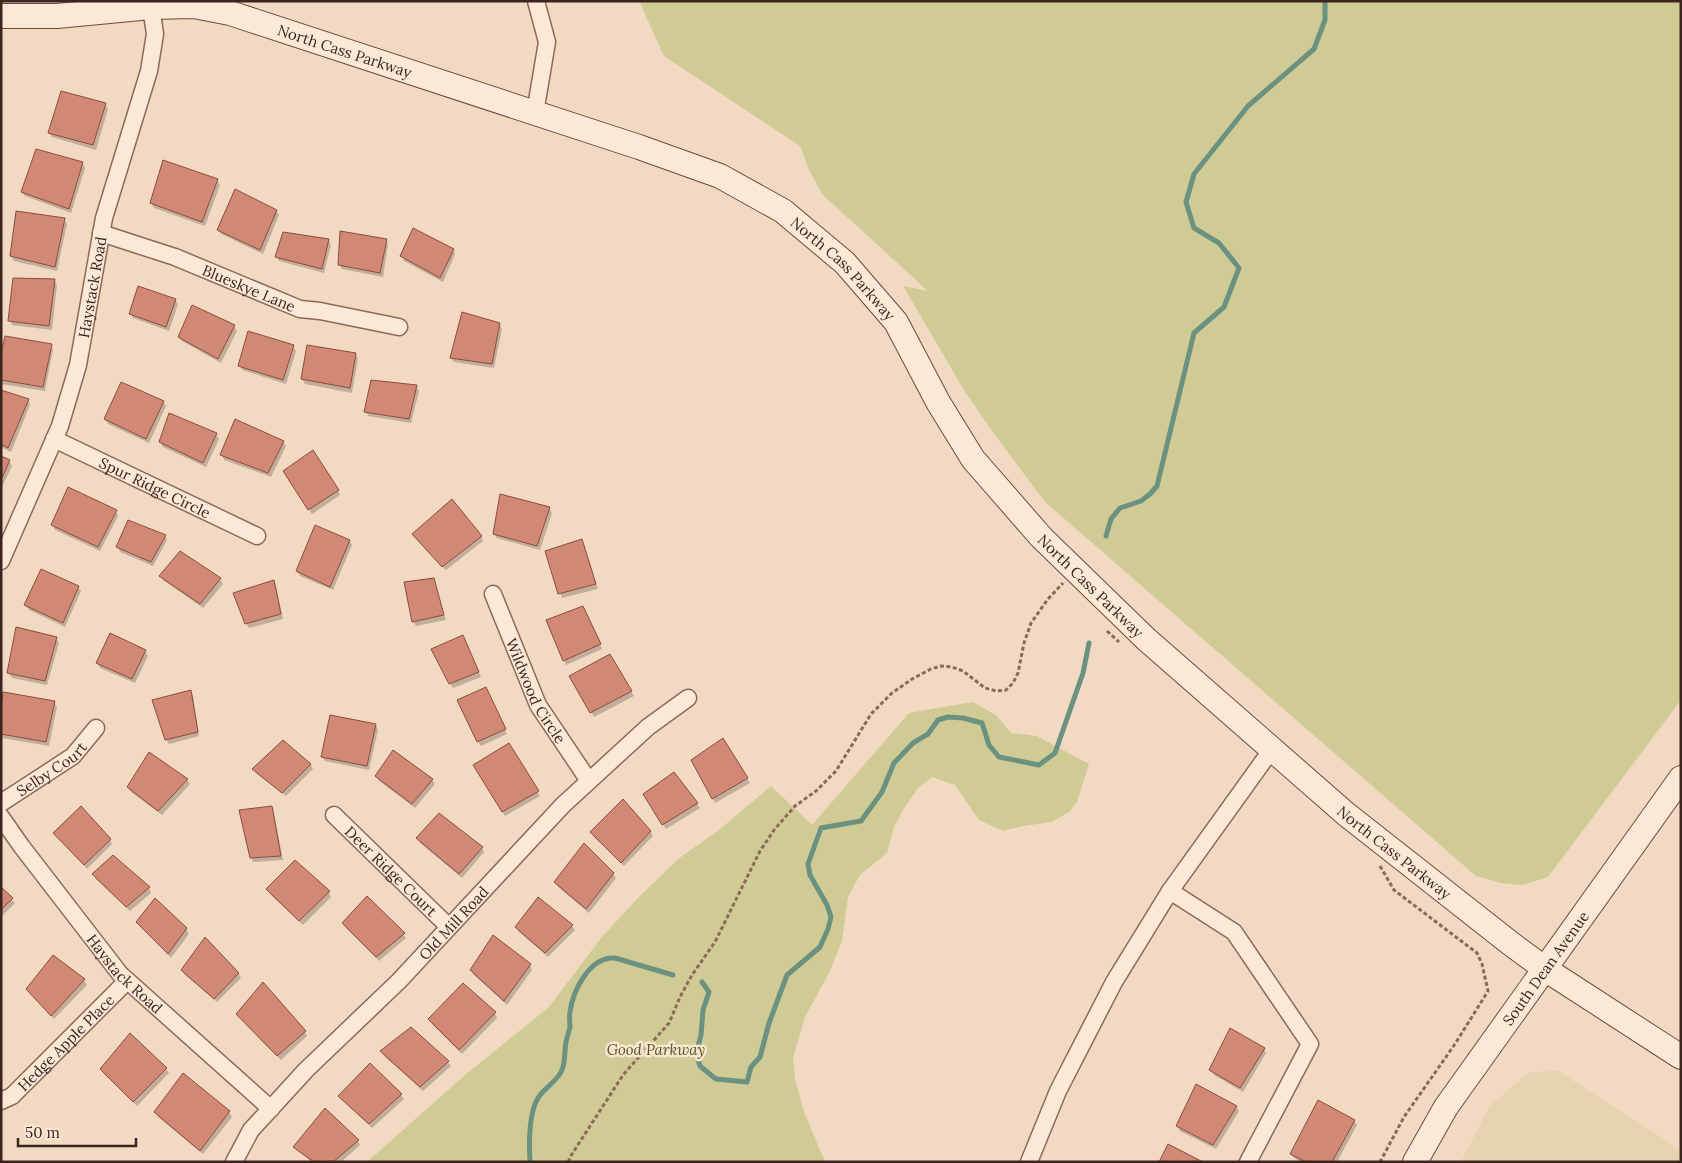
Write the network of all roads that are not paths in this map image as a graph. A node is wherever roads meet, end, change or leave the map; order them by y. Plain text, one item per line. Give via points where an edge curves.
1 (536, 1) edge
2 (151, 6) junction
3 (1, 16) edge
4 (535, 113) junction
5 (101, 233) junction
6 (399, 327) dead end
7 (54, 439) junction
8 (257, 536) dead end
9 (1, 561) edge
10 (493, 594) dead end
11 (688, 698) dead end
12 (96, 728) dead end
13 (1272, 749) junction
14 (1681, 778) edge
15 (589, 781) junction
16 (1, 803) edge
17 (334, 815) dead end
18 (1, 818) edge
19 (1170, 892) junction
20 (449, 927) junction
21 (1545, 970) junction
22 (127, 981) junction
23 (1681, 1057) edge
24 (1, 1101) edge
25 (271, 1109) junction
26 (234, 1162) edge
27 (1029, 1162) edge
28 (1248, 1162) edge
29 (1415, 1162) edge

1 - 4 street via 547,42
2 - 3 street, North Cass Parkway via 57,16
2 - 4 street, North Cass Parkway via 194,6 230,13
2 - 5 street, Haystack Road via 155,34 149,71
4 - 13 street, North Cass Parkway via 720,176 783,211 845,263 896,322 938,402 973,459 1042,536 1146,639
5 - 6 street, Blueskye Lane via 175,257 300,309
5 - 7 street, Haystack Road via 78,365
7 - 8 street, Spur Ridge Circle
7 - 9 street, Haystack Road
10 - 15 street, Wildwood Circle via 538,705
11 - 15 street, Old Mill Road via 648,727
12 - 16 street, Selby Court via 73,756
13 - 19 street
13 - 21 street, North Cass Parkway via 1346,814
14 - 21 street, South Dean Avenue
15 - 20 street, Old Mill Road
17 - 20 street, Deer Ridge Court
18 - 22 street, Haystack Road
19 - 27 street via 1110,990 1058,1091
19 - 28 street via 1234,932 1310,1044
20 - 25 street, Old Mill Road
21 - 23 street, North Cass Parkway
21 - 29 street, South Dean Avenue via 1446,1107
22 - 24 street, Hedge Apple Place via 12,1096
22 - 25 street, Haystack Road
25 - 26 street, Old Mill Road via 251,1130

